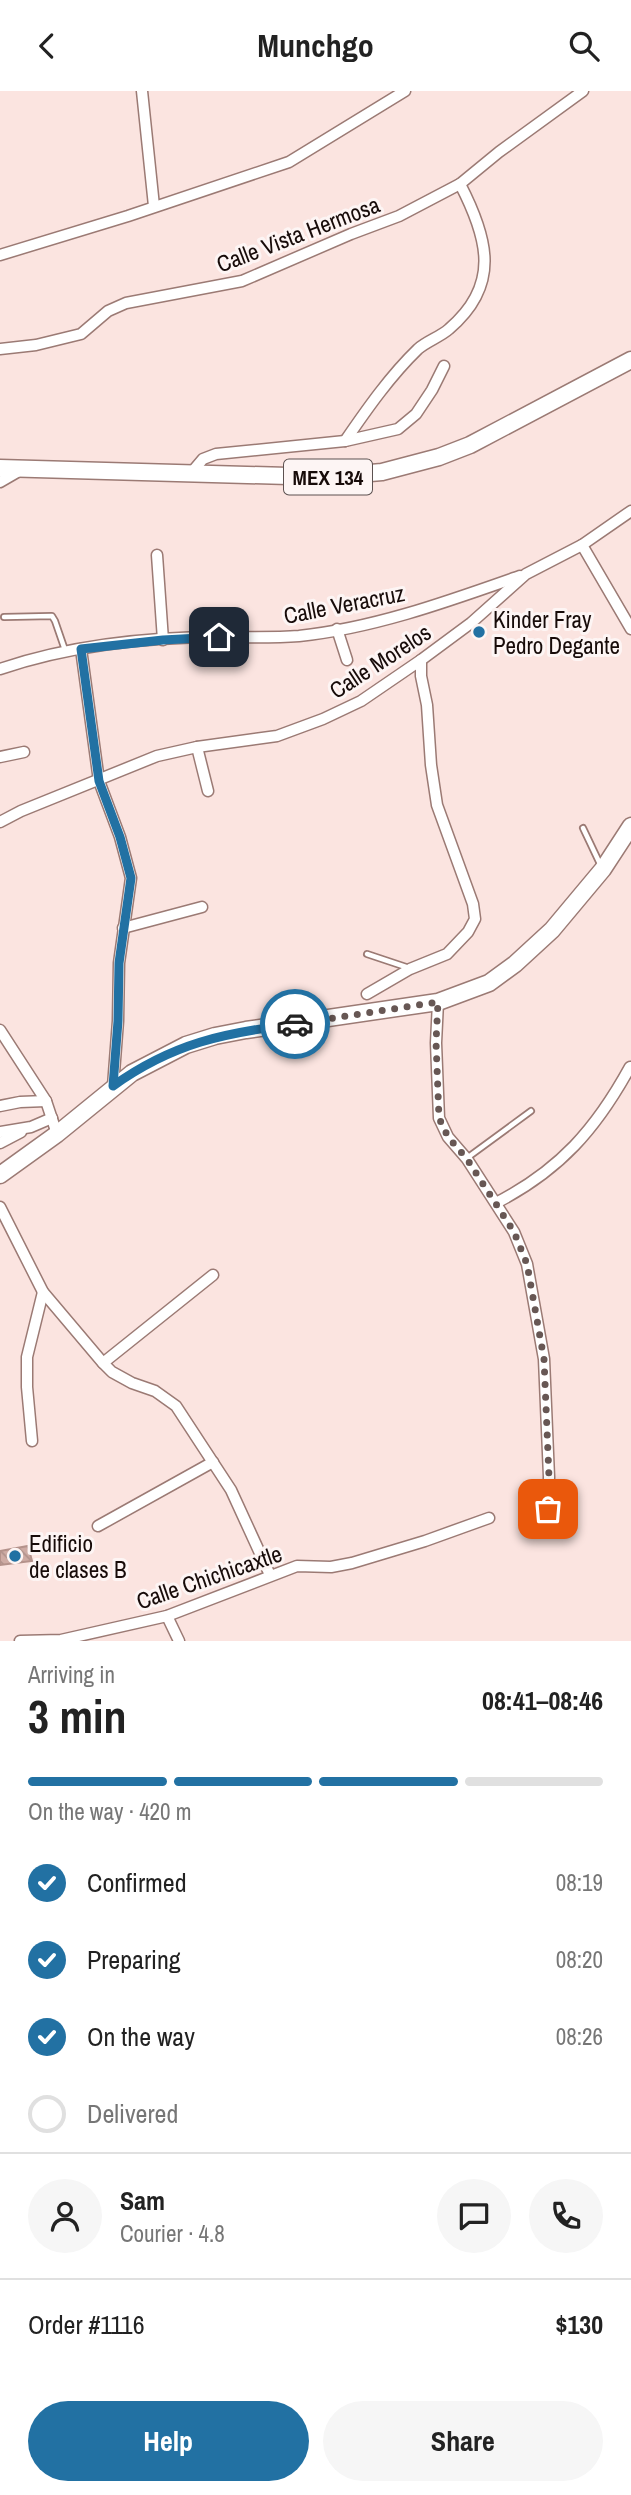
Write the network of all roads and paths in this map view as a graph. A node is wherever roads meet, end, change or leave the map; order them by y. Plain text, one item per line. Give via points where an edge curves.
1 (142, 91) edge
2 (405, 91) edge
3 (583, 91) edge
4 (460, 184) junction
5 (153, 206) junction
6 (0, 255) edge
7 (0, 349) edge
8 (631, 361) edge
9 (444, 366) dead end
10 (345, 441) junction
11 (0, 468) edge
12 (23, 469) junction
13 (192, 472) junction
14 (0, 482) edge
15 (631, 511) edge
16 (582, 545) junction
17 (157, 555) dead end
18 (526, 573) junction
19 (4, 617) dead end
20 (337, 629) junction
21 (631, 629) edge
22 (163, 640) junction
23 (81, 649) junction
24 (65, 650) junction
25 (346, 660) dead end
26 (421, 660) junction
27 (0, 669) edge
28 (197, 747) junction
29 (24, 752) dead end
30 (0, 757) edge
31 (99, 781) junction
32 (208, 791) dead end
33 (0, 822) edge
34 (631, 826) edge
35 (583, 828) dead end
36 (603, 869) junction
37 (202, 907) dead end
38 (123, 928) junction
39 (367, 954) dead end
40 (410, 968) junction
41 (367, 993) dead end
42 (438, 1002) junction
43 (0, 1030) edge
44 (630, 1067) edge
45 (113, 1086) junction
46 (46, 1101) junction
47 (0, 1106) edge
48 (531, 1111) dead end
49 (52, 1118) junction
50 (31, 1127) junction
51 (0, 1132) edge
52 (57, 1134) junction
53 (0, 1143) edge
54 (467, 1159) junction
55 (0, 1175) edge
56 (496, 1203) junction
57 (0, 1207) edge
58 (213, 1275) dead end
59 (43, 1292) junction
60 (103, 1363) junction
61 (32, 1441) dead end
62 (213, 1462) junction
63 (548, 1509) dead end
64 (489, 1518) dead end
65 (98, 1526) dead end
66 (270, 1575) junction
67 (167, 1616) junction
68 (20, 1641) edge
69 (179, 1641) edge

1 - 5 street
2 - 5 street via 289,162
3 - 4 street, Calle Vista Hermosa
4 - 7 street, Calle Vista Hermosa via 399,216 242,281 126,303 108,311 81,334
4 - 10 street via 484,244 476,297 455,323 420,348 393,376
5 - 6 street
8 - 13 main road, MEX 134 via 470,445 400,468 323,477
9 - 10 street via 416,414 398,429
10 - 13 street via 216,454 203,459
11 - 12 main road, MEX 134
12 - 13 main road, MEX 134
12 - 14 street
15 - 16 street, Calle Morelos
16 - 18 street, Calle Morelos
16 - 21 street
17 - 22 street
18 - 20 street, Calle Veracruz via 398,616
18 - 26 street, Calle Morelos
19 - 24 lane via 52,616
20 - 22 street, Calle Veracruz via 262,638
20 - 25 street
22 - 23 street, Calle Veracruz
23 - 24 street, Calle Veracruz
23 - 31 street
24 - 27 street, Calle Veracruz
26 - 28 street, Calle Morelos via 361,701 277,737
26 - 40 street via 437,804 474,904 475,919 447,954
28 - 31 street, Calle Morelos via 158,756
28 - 32 street
29 - 30 street
31 - 33 street, Calle Morelos
31 - 38 street via 131,878
34 - 36 main road
35 - 36 lane
36 - 42 main road via 552,930 515,964 489,983
37 - 38 street
38 - 45 street
39 - 40 lane
40 - 41 street
42 - 45 main road via 215,1036 158,1058
42 - 54 street via 439,1118
43 - 46 street
44 - 56 street via 609,1105 575,1147 545,1174
45 - 52 main road
46 - 47 street
46 - 49 street
48 - 54 lane
49 - 50 street
49 - 52 street
50 - 51 street
50 - 53 street
52 - 55 main road
54 - 56 street
56 - 63 street via 527,1264 544,1359
57 - 59 street
58 - 60 street
59 - 60 street
59 - 61 street via 27,1357
60 - 62 street via 176,1406
62 - 65 street
62 - 66 street
64 - 66 street, Calle Chichicaxtle via 352,1563 297,1566
66 - 67 street, Calle Chichicaxtle
67 - 68 street, Calle Chichicaxtle via 61,1640
67 - 69 street

